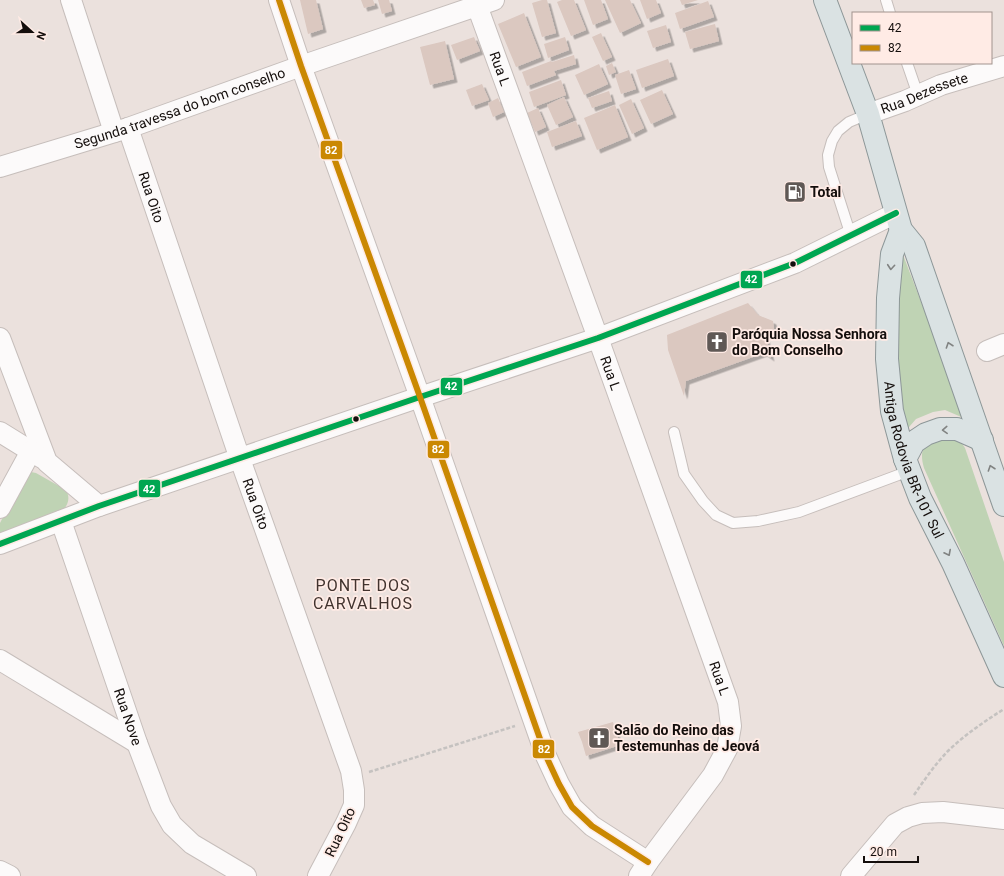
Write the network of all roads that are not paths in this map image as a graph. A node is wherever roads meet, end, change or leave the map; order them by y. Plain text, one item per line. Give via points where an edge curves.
1 (71, 0) edge
2 (279, 0) edge
3 (825, 0) edge
4 (886, 0) edge
5 (482, 2) edge
6 (890, 12) edge
7 (907, 64) edge
8 (302, 66) junction
9 (1004, 66) edge
10 (918, 95) junction
11 (868, 114) junction
12 (121, 130) junction
13 (0, 167) edge
14 (898, 221) junction
15 (850, 236) junction
16 (0, 338) edge
17 (598, 338) junction
18 (420, 397) junction
19 (0, 432) edge
20 (674, 432) dead end
21 (982, 440) junction
22 (39, 456) junction
23 (240, 458) junction
24 (907, 465) junction
25 (1004, 505) edge
26 (99, 506) junction
27 (0, 508) edge
28 (61, 521) junction
29 (0, 544) edge
30 (0, 660) edge
31 (1004, 676) edge
32 (137, 743) junction
33 (1004, 819) edge
34 (644, 869) edge
35 (0, 871) edge
36 (10, 876) edge
37 (246, 876) edge
38 (318, 876) edge
39 (851, 876) edge

1 - 12 street, Rua Oito
2 - 8 street
3 - 11 main road
4 - 6 lane
5 - 8 street, Segunda travessa do bom conselho
5 - 17 street, Rua L
7 - 10 lane
8 - 12 street, Segunda travessa do bom conselho
8 - 18 street
9 - 10 street, Rua Dezessete
10 - 11 street, Rua Dezessete
11 - 14 main road
11 - 15 lane via 849,122 838,131 828,155 829,167
12 - 13 street, Segunda travessa do bom conselho
12 - 23 street, Rua Oito
14 - 15 street
21 -> 14 main road via 914,246
14 -> 24 main road, Antiga Rodovia BR-101 Sul via 888,298 887,359 892,411
15 - 17 street via 795,263
16 - 22 street
17 - 18 street
17 - 34 street, Rua L via 728,702 731,726 727,749 713,776
18 - 23 street
18 - 34 street via 546,756 559,784 572,807
19 - 22 street
20 - 24 lane via 684,474 716,515 733,524 799,512
21 -> 24 main road via 957,429 940,429 914,442
25 -> 21 main road
22 - 26 street
22 - 27 street
23 - 26 street
23 - 38 street, Rua Oito via 352,777 354,805
24 -> 31 main road, Antiga Rodovia BR-101 Sul
26 - 28 street
28 - 29 street
28 - 32 street, Rua Nove
30 - 32 street
32 - 37 street, Rua Nove via 161,806 172,825 192,844
33 - 39 street via 942,812 908,816 896,824
35 - 36 street

